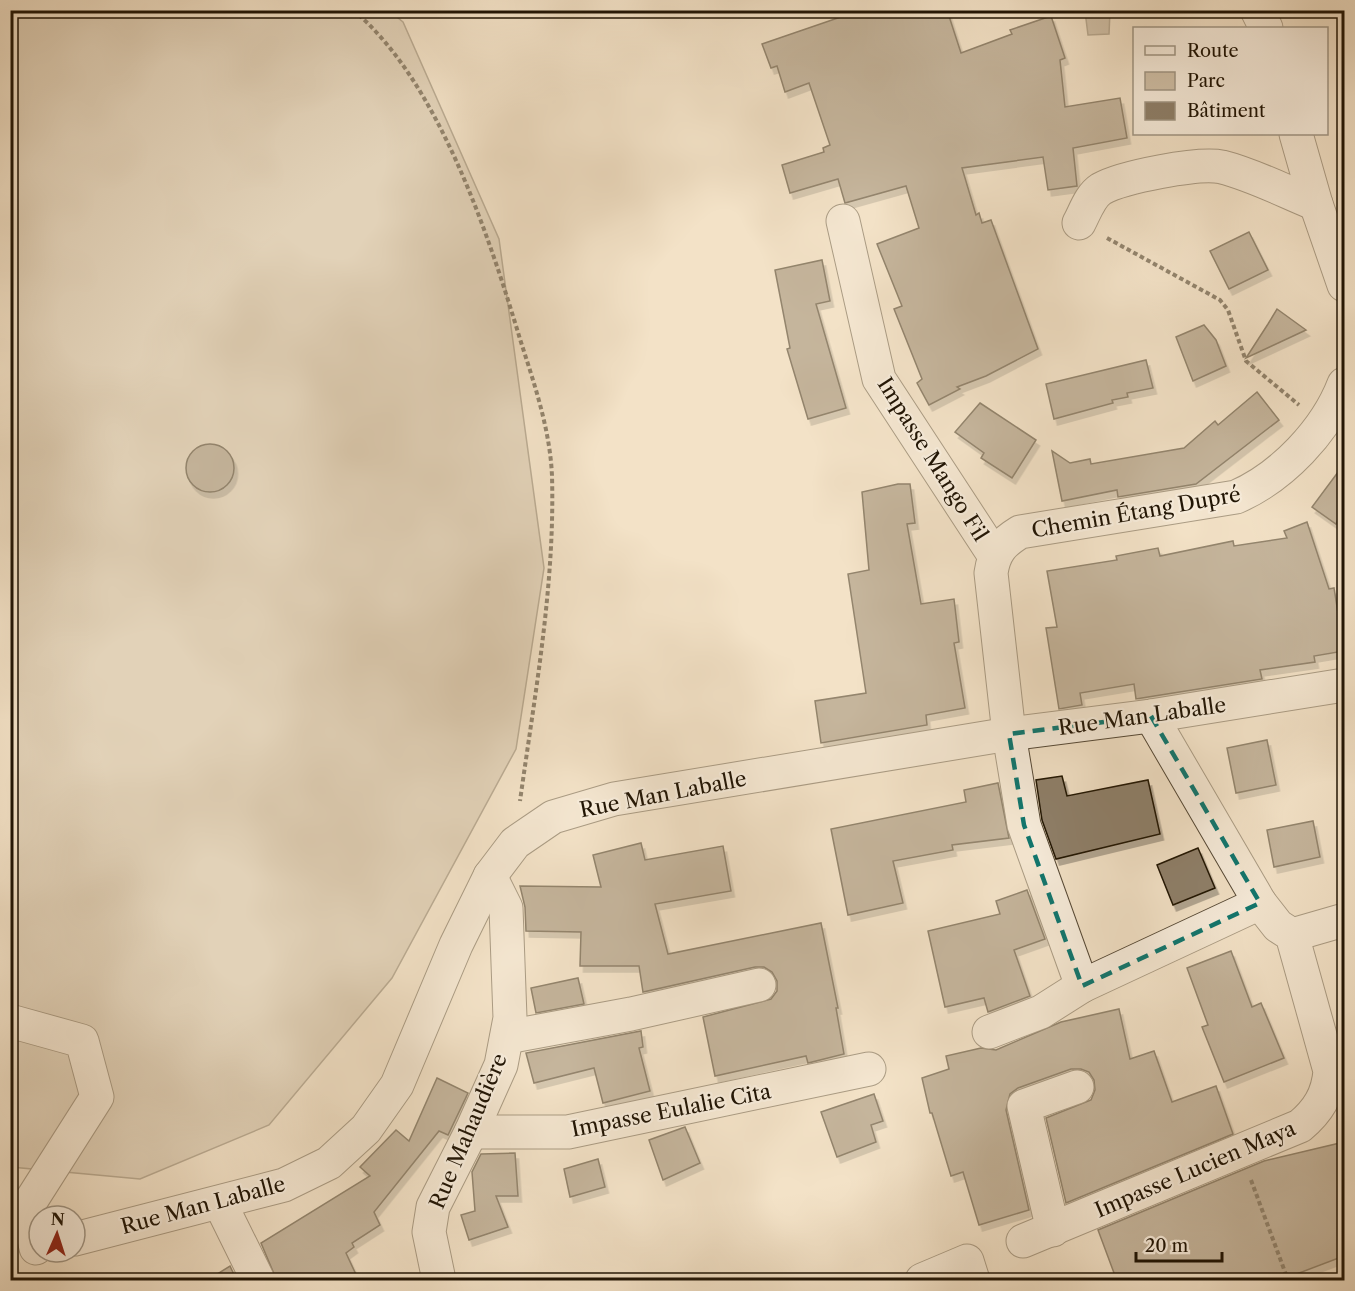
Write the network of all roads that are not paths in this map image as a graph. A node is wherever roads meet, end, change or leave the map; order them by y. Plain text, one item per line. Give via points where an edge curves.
1 (1257, 10) edge
2 (1266, 27) edge
3 (1296, 135) edge
4 (1316, 204) junction
5 (843, 221) dead end
6 (1079, 224) road end
7 (1344, 285) edge
8 (1344, 384) edge
9 (994, 555) junction
10 (1344, 685) edge
11 (1151, 716) junction
12 (1009, 734) junction
13 (490, 876) junction
14 (1260, 903) junction
15 (1344, 920) edge
16 (1292, 935) junction
17 (759, 985) dead end
18 (1082, 986) junction
19 (10, 1021) edge
20 (989, 1032) dead end
21 (507, 1037) junction
22 (869, 1070) dead end
23 (1077, 1086) dead end
24 (471, 1132) junction
25 (220, 1203) junction
26 (29, 1204) edge
27 (1053, 1230) junction
28 (87, 1236) edge
29 (1023, 1241) dead end
30 (970, 1271) edge
31 (258, 1281) edge
32 (439, 1281) edge
33 (922, 1281) edge

1 - 2 street
3 - 4 street
4 - 6 street via 1224,168 1203,165 1101,189 1091,199
4 - 7 street
5 - 9 street, Impasse Mango Fil via 879,379
8 - 9 street, Chemin Étang Dupré via 1335,407 1308,442 1256,488 1236,497 1020,532
9 - 12 street via 991,573
10 - 11 street, Rue Man Laballe
11 - 12 street, Rue Man Laballe
11 - 14 street
12 - 13 street, Rue Man Laballe via 614,799 553,817 515,843
12 - 18 street via 1024,825
13 - 21 street, Rue Mahaudière via 506,909 511,997
13 - 25 street, Rue Man Laballe via 456,945 397,1085 366,1129 329,1162 284,1185
14 - 16 street via 1278,926
14 - 18 street
15 - 16 street
16 - 27 street, Impasse Lucien Maya via 1330,1071 1329,1087 1312,1116 1300,1126
17 - 21 street
18 - 20 street via 1041,1012
19 - 26 street via 82,1041 97,1097
21 - 24 street, Rue Mahaudière via 501,1065
22 - 24 street, Impasse Eulalie Cita via 568,1132
23 - 27 street via 1024,1106
24 - 32 street, Rue Mahaudière via 433,1207 429,1232
25 - 28 street, Rue Man Laballe
25 - 31 street
27 - 29 street, Impasse Lucien Maya
30 - 33 street

